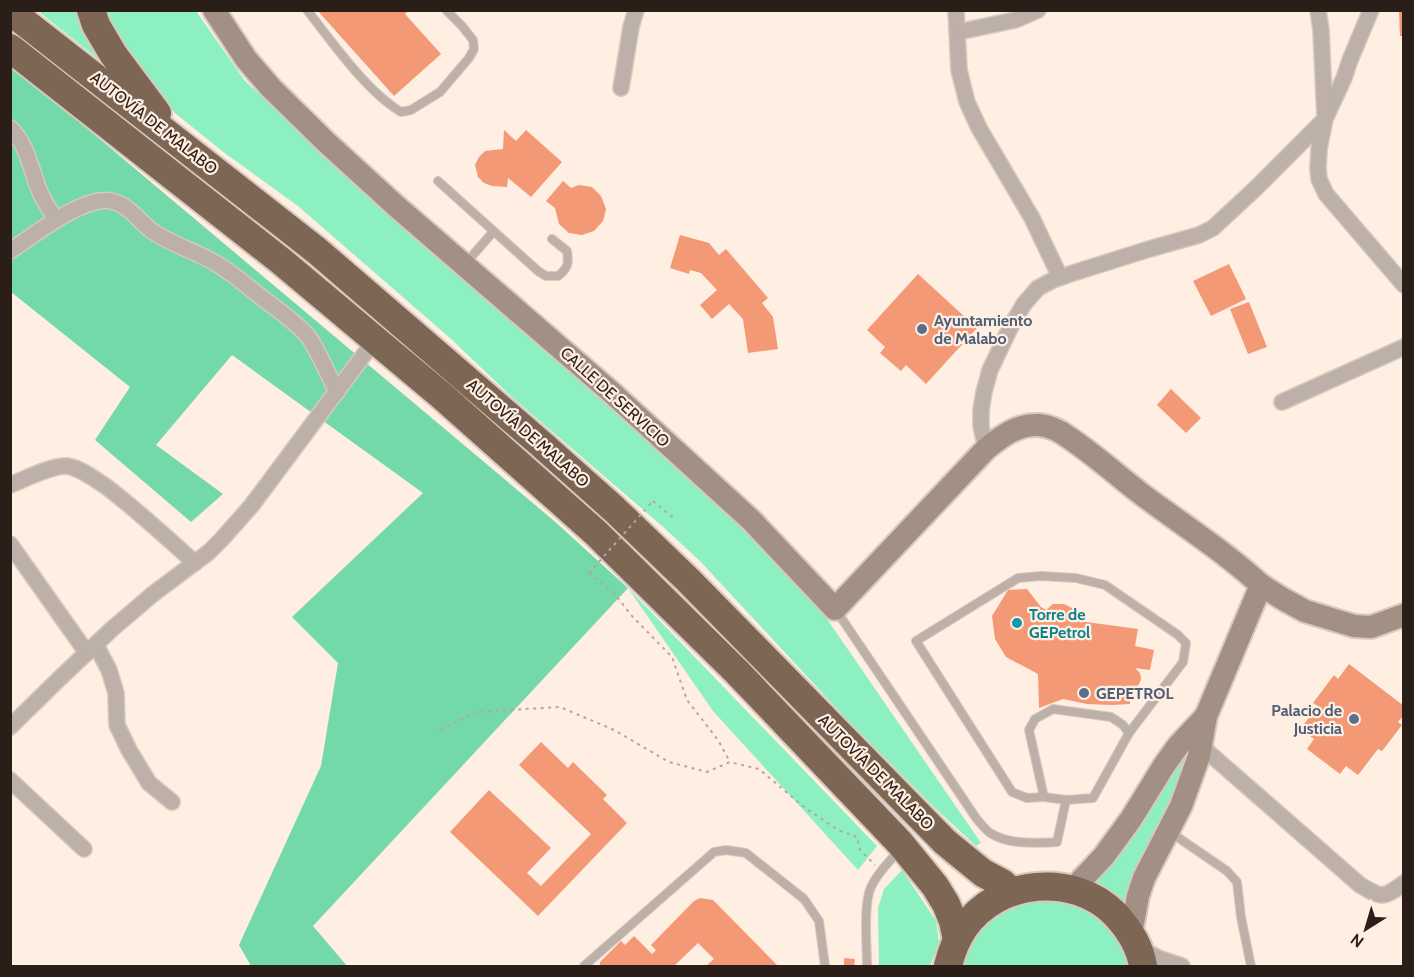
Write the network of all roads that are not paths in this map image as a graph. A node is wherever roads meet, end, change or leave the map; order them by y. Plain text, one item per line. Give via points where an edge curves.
1 (91, 10) edge
2 (214, 10) edge
3 (307, 10) edge
4 (446, 10) edge
5 (636, 10) edge
6 (956, 10) edge
7 (1038, 10) edge
8 (1318, 10) edge
9 (1371, 10) edge
10 (10, 11) edge
11 (958, 32) junction
12 (11, 48) edge
13 (621, 88) dead end
14 (1325, 119) junction
15 (10, 128) edge
16 (185, 147) junction
17 (438, 181) dead end
18 (56, 220) junction
19 (493, 232) junction
20 (552, 239) dead end
21 (10, 251) edge
22 (464, 265) junction
23 (1060, 277) junction
24 (1404, 285) edge
25 (375, 340) junction
26 (1404, 347) edge
27 (337, 392) junction
28 (1282, 402) dead end
29 (986, 449) junction
30 (10, 485) edge
31 (10, 544) edge
32 (195, 563) junction
33 (1261, 585) junction
34 (835, 609) junction
35 (1404, 615) edge
36 (91, 649) junction
37 (1206, 716) junction
38 (10, 727) edge
39 (1129, 733) junction
40 (1201, 746) junction
41 (10, 780) edge
42 (1044, 797) junction
43 (1066, 800) junction
44 (171, 802) dead end
45 (1169, 831) junction
46 (903, 846) junction
47 (84, 849) dead end
48 (1404, 883) edge
49 (1072, 890) junction
50 (1012, 892) junction
51 (957, 940) junction
52 (1137, 949) edge
53 (584, 966) edge
54 (825, 966) edge
55 (867, 966) edge
56 (948, 966) edge
57 (1182, 966) edge
58 (1251, 966) edge

1 - 16 highway via 113,54
2 - 22 street, CALLE DE SERVICIO via 246,59 271,88
3 - 4 lane via 386,103 401,112 440,92 474,49 473,40
5 - 13 street
6 - 11 street
7 - 11 street via 1015,20
8 - 14 street
9 - 14 street
10 - 16 highway, AUTOVÍA DE MALABO
11 - 23 street via 959,70 967,102
12 - 25 highway, AUTOVÍA DE MALABO
14 - 23 street via 1213,228 1199,236
14 - 24 street via 1318,169 1326,194
15 - 18 street via 29,158 38,189
16 - 50 highway, AUTOVÍA DE MALABO via 316,250 606,502 945,842
17 - 19 lane
18 - 21 street
18 - 27 street via 95,201 112,201 128,209 151,230 219,265 288,318 309,337
19 - 20 lane via 538,271 558,276 566,270 567,251
19 - 22 lane
22 - 34 street, CALLE DE SERVICIO via 752,520
23 - 29 street via 1038,288 1024,304 990,370 981,410
25 - 27 street
25 - 46 highway, AUTOVÍA DE MALABO via 597,533
26 - 28 street
27 - 32 street via 252,505
29 - 33 street via 1016,428 1040,425 1054,429
29 - 34 street
30 - 32 street via 66,466 80,471 129,503
31 - 36 street
32 - 36 street
33 - 35 street via 1305,611 1354,626 1371,627
33 - 37 street
34 - 43 lane, CALLE DE SERVICIO via 976,819 989,832 1025,842 1057,842
36 - 38 street
36 - 44 street via 109,670 116,693 117,725 129,750 149,783
37 - 40 street
37 - 49 street via 1171,755 1104,856
39 - 42 lane via 1111,717 1053,709 1035,719 1029,730
39 - 42 lane via 1183,663 1186,643 1105,585 1061,576 1018,578 916,641 1012,792 1027,798
39 - 43 lane via 1093,798
40 - 45 street
40 - 48 street via 1360,885 1378,895 1390,893
41 - 47 street
42 - 43 lane
45 - 52 street via 1138,896
45 - 58 lane via 1237,882
46 - 51 highway, AUTOVÍA DE MALABO via 946,904
46 - 55 lane via 870,889
49 - 50 highway via 1042,886
49 - 52 highway via 1105,906 1122,922
50 - 51 highway via 975,915
51 - 56 highway
52 - 57 street
53 - 54 lane via 714,852 726,850 746,853 804,899 819,921

